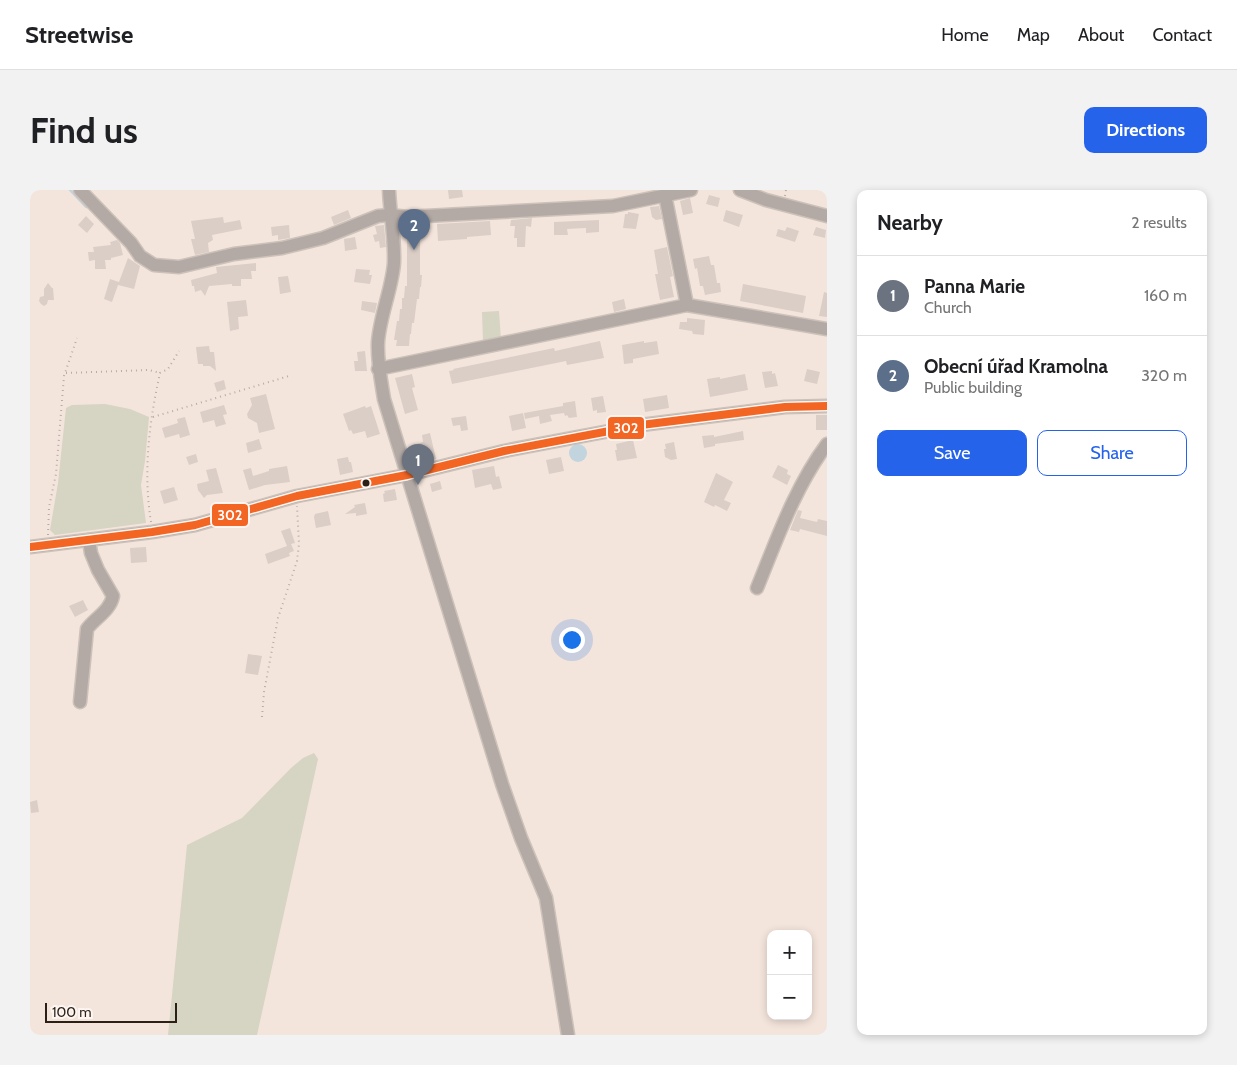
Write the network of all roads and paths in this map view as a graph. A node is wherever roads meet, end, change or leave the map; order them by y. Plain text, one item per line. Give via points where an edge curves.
1 (80, 190) edge
2 (389, 190) edge
3 (691, 190) edge
4 (740, 190) edge
5 (665, 195) junction
6 (390, 215) junction
7 (827, 216) edge
8 (687, 305) junction
9 (827, 330) edge
10 (77, 338) dead end
11 (180, 351) dead end
12 (378, 369) junction
13 (66, 373) junction
14 (160, 373) junction
15 (289, 376) dead end
16 (827, 406) edge
17 (152, 416) junction
18 (827, 444) edge
19 (407, 475) junction
20 (296, 496) junction
21 (152, 532) junction
22 (89, 540) junction
23 (47, 544) junction
24 (30, 547) edge
25 (757, 588) dead end
26 (80, 702) dead end
27 (262, 718) dead end
28 (568, 1035) edge

1 - 6 street via 140,256 154,265 179,267 234,254 282,248 323,238 378,216
2 - 6 street
3 - 5 street
4 - 7 street
5 - 6 street via 613,206 407,217
5 - 8 street
6 - 12 street via 394,264 378,341
8 - 9 street
8 - 12 street
10 - 13 path
11 - 14 path via 168,369
12 - 19 street
13 - 14 path via 149,370
13 - 23 path
14 - 17 path
15 - 17 path
16 - 19 street via 785,407 641,425 504,451
17 - 21 path via 146,472
18 - 25 street via 791,506
19 - 20 street
19 - 28 street via 502,784 546,898
20 - 21 street via 195,524
20 - 27 path via 297,561 278,618
21 - 22 street
22 - 23 street
22 - 26 street via 94,562 113,596 108,608 87,629
23 - 24 street

